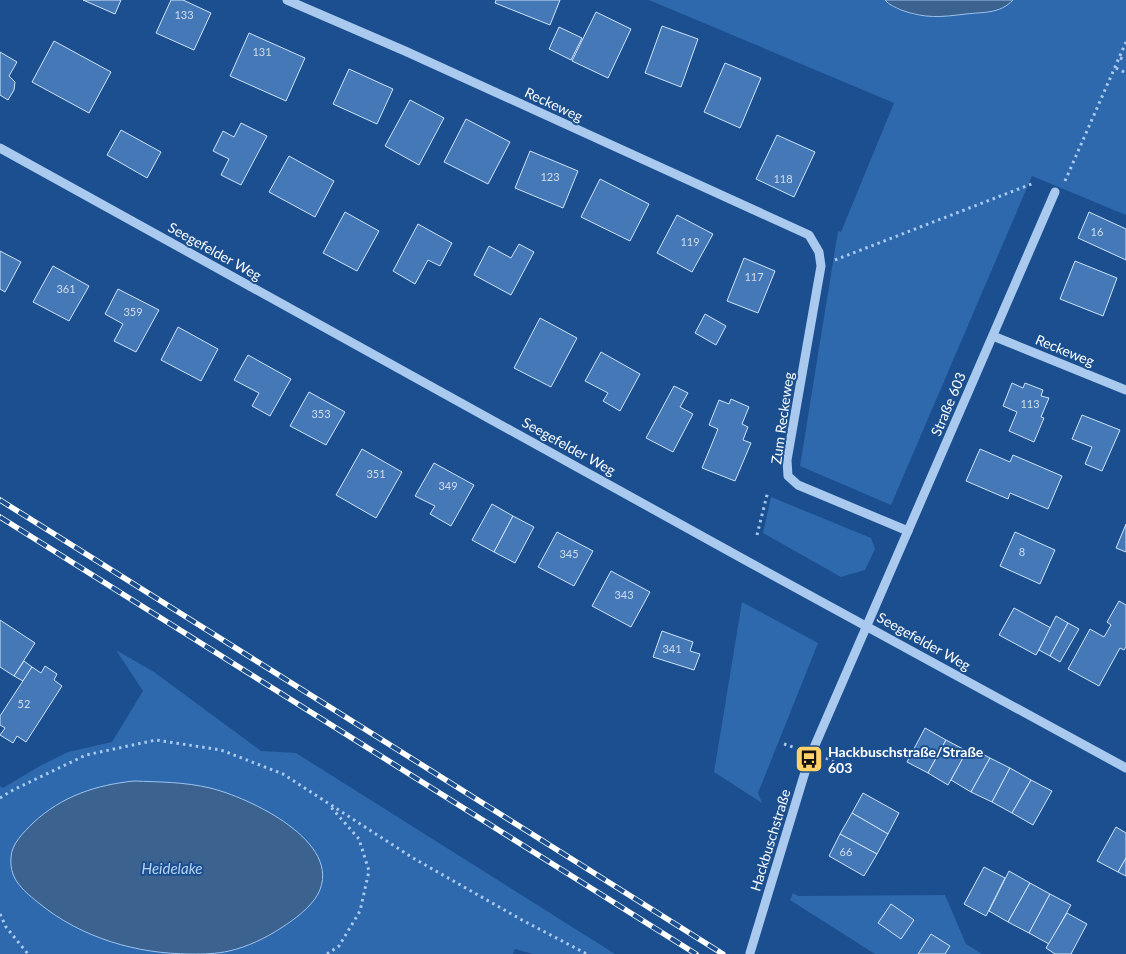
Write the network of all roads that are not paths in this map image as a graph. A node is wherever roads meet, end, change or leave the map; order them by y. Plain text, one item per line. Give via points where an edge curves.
1 (287, 0) edge
2 (0, 148) edge
3 (1055, 192) dead end
4 (809, 235) joint
5 (993, 336) junction
6 (1126, 390) edge
7 (908, 531) junction
8 (866, 626) junction
9 (1126, 768) edge
10 (750, 953) edge

1 - 4 street, Reckeweg
2 - 8 street, Seegefelder Weg
3 - 5 street, Straße 603
4 - 7 street, Zum Reckeweg via 820,252 821,266 787,460 788,476 798,485
5 - 6 street, Reckeweg
5 - 7 street, Straße 603
7 - 8 street, Straße 603
8 - 9 street, Seegefelder Weg
8 - 10 street, Hackbuschstraße via 808,759

